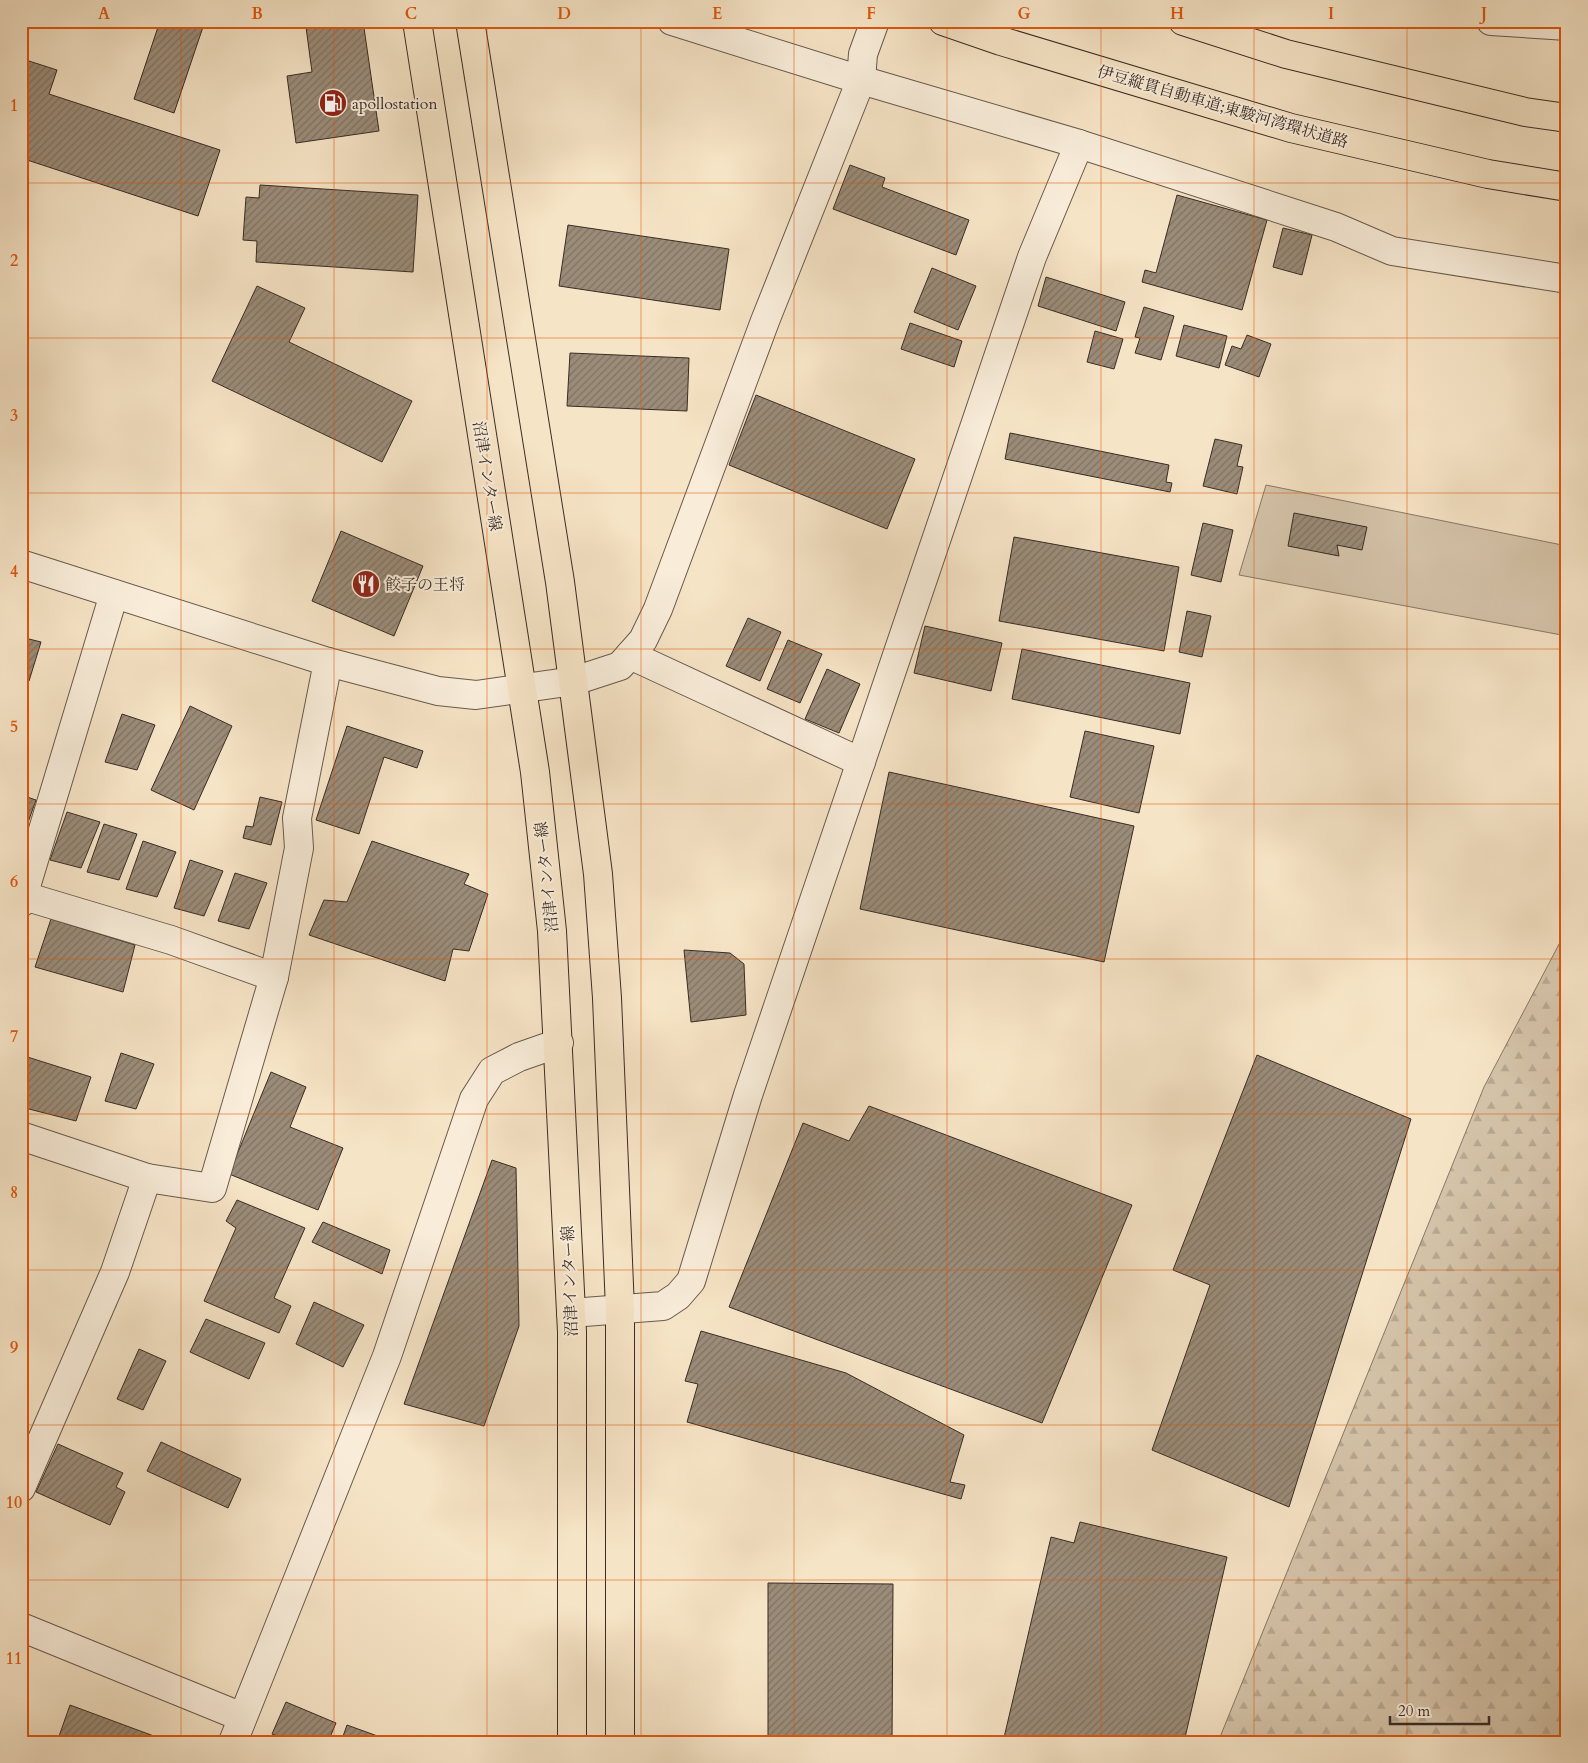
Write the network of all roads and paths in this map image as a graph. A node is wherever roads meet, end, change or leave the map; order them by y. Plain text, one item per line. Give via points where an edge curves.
1 (417, 21) edge
2 (470, 21) edge
3 (672, 21) edge
4 (875, 21) edge
5 (943, 21) edge
6 (1182, 21) edge
7 (1491, 21) edge
8 (1567, 26) edge
9 (862, 67) junction
10 (1567, 118) edge
11 (1079, 144) junction
12 (1567, 187) edge
13 (1567, 279) edge
14 (21, 564) edge
15 (114, 594) junction
16 (630, 655) junction
17 (328, 662) junction
18 (574, 681) junction
19 (522, 690) junction
20 (861, 762) junction
21 (22, 899) edge
22 (274, 977) junction
23 (559, 1043) junction
24 (21, 1136) edge
25 (146, 1178) junction
26 (620, 1309) junction
27 (571, 1314) junction
28 (21, 1488) edge
29 (21, 1627) edge
30 (237, 1729) edge
31 (572, 1742) edge
32 (620, 1742) edge

1 - 19 main road, 沼津インター線
2 - 18 main road
3 - 9 street
4 - 9 street
5 - 12 main road, 伊豆縦貫自動車道;東駿河湾環状道路 via 1290,128 1488,174
6 - 10 main road via 1286,54 1525,112
7 - 8 street
9 - 11 street
9 - 16 street via 658,609 644,640
11 - 13 street via 1336,227 1392,251
11 - 20 street via 1032,257
14 - 15 street
15 - 17 street
15 - 21 street
16 - 18 street via 620,666
16 - 20 street
17 - 19 street via 438,691 476,695
17 - 22 street via 297,818 299,848
18 - 19 street
18 - 26 main road via 601,912
19 - 23 main road, 沼津インター線 via 535,772 550,911
20 - 26 street via 748,1095 691,1281 678,1296 663,1306
21 - 22 street via 171,940
22 - 25 street via 212,1188
23 - 27 main road, 沼津インター線
23 - 30 street via 519,1057 492,1071 474,1099 387,1356
24 - 25 street
25 - 28 street via 115,1272
26 - 27 street
26 - 32 main road
27 - 31 main road, 沼津インター線
29 - 30 street

